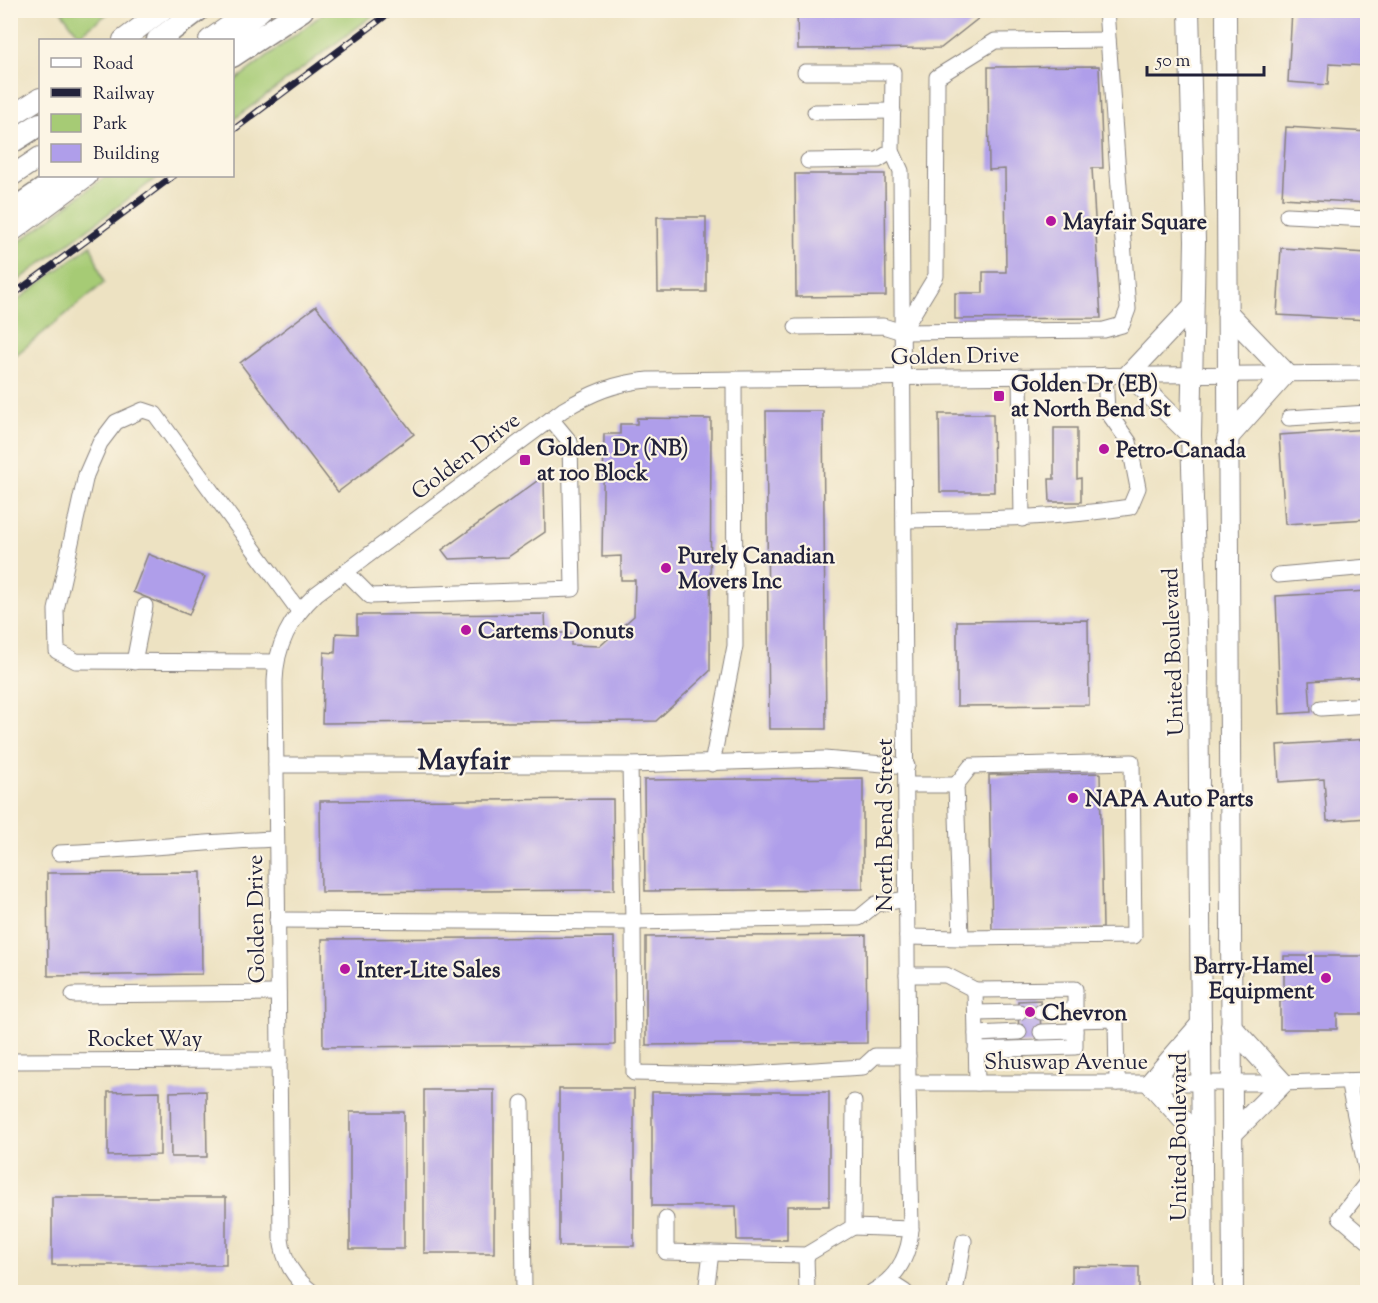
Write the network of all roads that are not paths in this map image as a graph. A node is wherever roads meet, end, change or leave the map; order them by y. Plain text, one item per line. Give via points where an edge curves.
1 (164, 10) edge
2 (198, 10) edge
3 (253, 10) edge
4 (260, 10) edge
5 (303, 10) edge
6 (1106, 10) edge
7 (1189, 10) edge
8 (1226, 10) edge
9 (124, 39) edge
10 (159, 39) edge
11 (210, 39) edge
12 (226, 39) edge
13 (1108, 40) junction
14 (234, 55) edge
15 (234, 66) edge
16 (805, 72) dead end
17 (39, 99) edge
18 (893, 111) junction
19 (814, 112) dead end
20 (10, 117) edge
21 (39, 125) edge
22 (10, 143) edge
23 (892, 151) junction
24 (39, 158) edge
25 (808, 161) dead end
26 (10, 177) edge
27 (42, 177) edge
28 (62, 177) edge
29 (86, 177) edge
30 (10, 199) edge
31 (10, 212) edge
32 (1287, 215) dead end
33 (1368, 219) edge
34 (10, 233) edge
35 (1192, 307) junction
36 (1227, 312) junction
37 (796, 327) dead end
38 (902, 332) junction
39 (1368, 373) edge
40 (1129, 374) junction
41 (1191, 374) junction
42 (1227, 374) junction
43 (1286, 374) junction
44 (1105, 375) junction
45 (1020, 376) junction
46 (903, 378) junction
47 (734, 379) junction
48 (1368, 413) edge
49 (1289, 418) dead end
50 (551, 419) junction
51 (1191, 435) junction
52 (1227, 440) junction
53 (1022, 519) junction
54 (904, 520) junction
55 (1368, 567) edge
56 (346, 573) junction
57 (1278, 575) dead end
58 (145, 606) dead end
59 (299, 611) junction
60 (134, 662) junction
61 (276, 662) junction
62 (1368, 705) edge
63 (1321, 708) dead end
64 (712, 764) junction
65 (276, 765) junction
66 (630, 765) junction
67 (907, 766) junction
68 (907, 785) junction
69 (956, 785) junction
70 (276, 839) junction
71 (59, 853) dead end
72 (907, 899) junction
73 (277, 920) junction
74 (633, 922) junction
75 (907, 937) junction
76 (961, 938) junction
77 (907, 975) junction
78 (975, 990) junction
79 (278, 993) junction
80 (73, 995) dead end
81 (976, 1012) junction
82 (1019, 1012) dead end
83 (1041, 1012) dead end
84 (1075, 1021) junction
85 (1201, 1024) junction
86 (1231, 1026) junction
87 (1019, 1032) dead end
88 (1041, 1032) dead end
89 (976, 1034) junction
90 (976, 1050) junction
91 (908, 1056) junction
92 (280, 1060) junction
93 (10, 1061) edge
94 (1368, 1080) edge
95 (1348, 1081) junction
96 (908, 1083) junction
97 (977, 1083) junction
98 (1117, 1083) junction
99 (1150, 1083) junction
100 (1202, 1083) junction
101 (1232, 1083) junction
102 (1283, 1083) junction
103 (854, 1102) dead end
104 (522, 1103) dead end
105 (1232, 1134) junction
106 (1202, 1141) junction
107 (1368, 1180) edge
108 (666, 1219) dead end
109 (853, 1227) junction
110 (911, 1229) junction
111 (1368, 1240) edge
112 (963, 1241) dead end
113 (711, 1253) junction
114 (806, 1255) junction
115 (888, 1281) junction
116 (306, 1291) edge
117 (524, 1293) edge
118 (706, 1293) edge
119 (807, 1293) edge
120 (872, 1293) edge
121 (905, 1293) edge
122 (955, 1293) edge
123 (1203, 1293) edge
124 (1233, 1293) edge

1 - 9 main road
2 - 10 highway
3 - 11 main road
4 - 12 highway
5 - 14 highway
5 - 15 main road
6 - 13 street
7 - 35 main road, United Boulevard via 1195,241
8 - 36 main road
13 - 38 street via 995,41 937,77 936,276
13 - 38 street via 1128,309 1122,325 1104,330
16 - 18 street, North Bend Street via 893,72
17 - 20 main road
18 - 19 street
18 - 23 street, North Bend Street
21 - 22 highway
23 - 25 street via 878,160
23 - 38 street, North Bend Street via 901,171
24 - 26 main road
27 - 30 highway
28 - 31 highway
29 - 34 main road
32 - 33 street
35 - 40 main road
35 - 41 main road, United Boulevard
36 - 42 main road
36 - 43 main road
37 - 38 street via 883,326
38 - 46 street, North Bend Street
39 - 43 street, Golden Drive
40 - 41 street, Golden Drive
40 - 44 street, Golden Drive
40 - 51 main road
41 - 42 street, Golden Drive
41 - 51 main road, United Boulevard
42 - 43 street, Golden Drive
42 - 52 main road
43 - 52 main road
44 - 45 street, Golden Drive
44 - 53 street via 1107,411 1129,441 1138,488 1130,507
45 - 46 street, Golden Drive
45 - 53 street
46 - 47 street, Golden Drive
46 - 54 street, North Bend Street
47 - 50 street, Golden Drive via 618,384 584,397
47 - 64 street via 735,646
48 - 49 street
50 - 56 street, Golden Drive
50 - 56 street via 570,442 573,589 370,596
51 - 85 main road, United Boulevard
52 - 86 main road
53 - 54 street
54 - 67 street, North Bend Street
55 - 57 street
56 - 59 street, Golden Drive
58 - 60 street
59 - 60 street via 166,427 155,414 142,410 116,422 100,442 86,475 56,610 57,651 76,661
59 - 61 street, Golden Drive
60 - 61 street
61 - 65 street, Golden Drive
62 - 63 street
64 - 66 street
64 - 67 street via 824,759
65 - 66 street
65 - 70 street, Golden Drive
66 - 74 street
67 - 68 street, North Bend Street
68 - 69 street
68 - 72 street, North Bend Street
69 - 76 street
69 - 76 street via 971,766 1132,762 1134,936
70 - 71 street
70 - 73 street, Golden Drive
72 - 74 street via 876,904 859,918
72 - 75 street, North Bend Street
73 - 74 street
73 - 79 street, Golden Drive
74 - 91 street via 634,1073 737,1075 863,1067 875,1056
75 - 76 street
75 - 77 street, North Bend Street
77 - 78 street via 946,975
77 - 91 street, North Bend Street
78 - 81 street
78 - 84 street via 1075,989
79 - 80 street
79 - 92 street, Golden Drive
81 - 82 street
81 - 89 street
83 - 84 street
84 - 88 street
84 - 90 street via 1075,1047
84 - 98 street via 1116,1019
85 - 99 main road
85 - 100 main road, United Boulevard
86 - 101 main road
86 - 102 main road
87 - 89 street
89 - 90 street
90 - 97 street
91 - 96 street, North Bend Street
92 - 93 street, Rocket Way
92 - 116 street, Golden Drive via 281,1238 286,1263
94 - 95 street, Shuswap Avenue
95 - 102 street, Shuswap Avenue
95 - 107 street
96 - 97 street, Shuswap Avenue
96 - 110 street, North Bend Street
97 - 98 street, Shuswap Avenue
98 - 99 street, Shuswap Avenue
99 - 100 street, Shuswap Avenue
99 - 106 main road
100 - 101 street, Shuswap Avenue
100 - 106 main road, United Boulevard
101 - 102 street, Shuswap Avenue
101 - 105 main road
102 - 105 main road
103 - 109 street
104 - 117 street
105 - 124 main road
106 - 123 main road, United Boulevard
107 - 111 street via 1340,1217
108 - 113 street via 666,1252
109 - 110 street
109 - 114 street
110 - 115 street, North Bend Street via 908,1251
112 - 122 street
113 - 114 street
113 - 118 street
114 - 119 street
115 - 120 street
115 - 121 street

